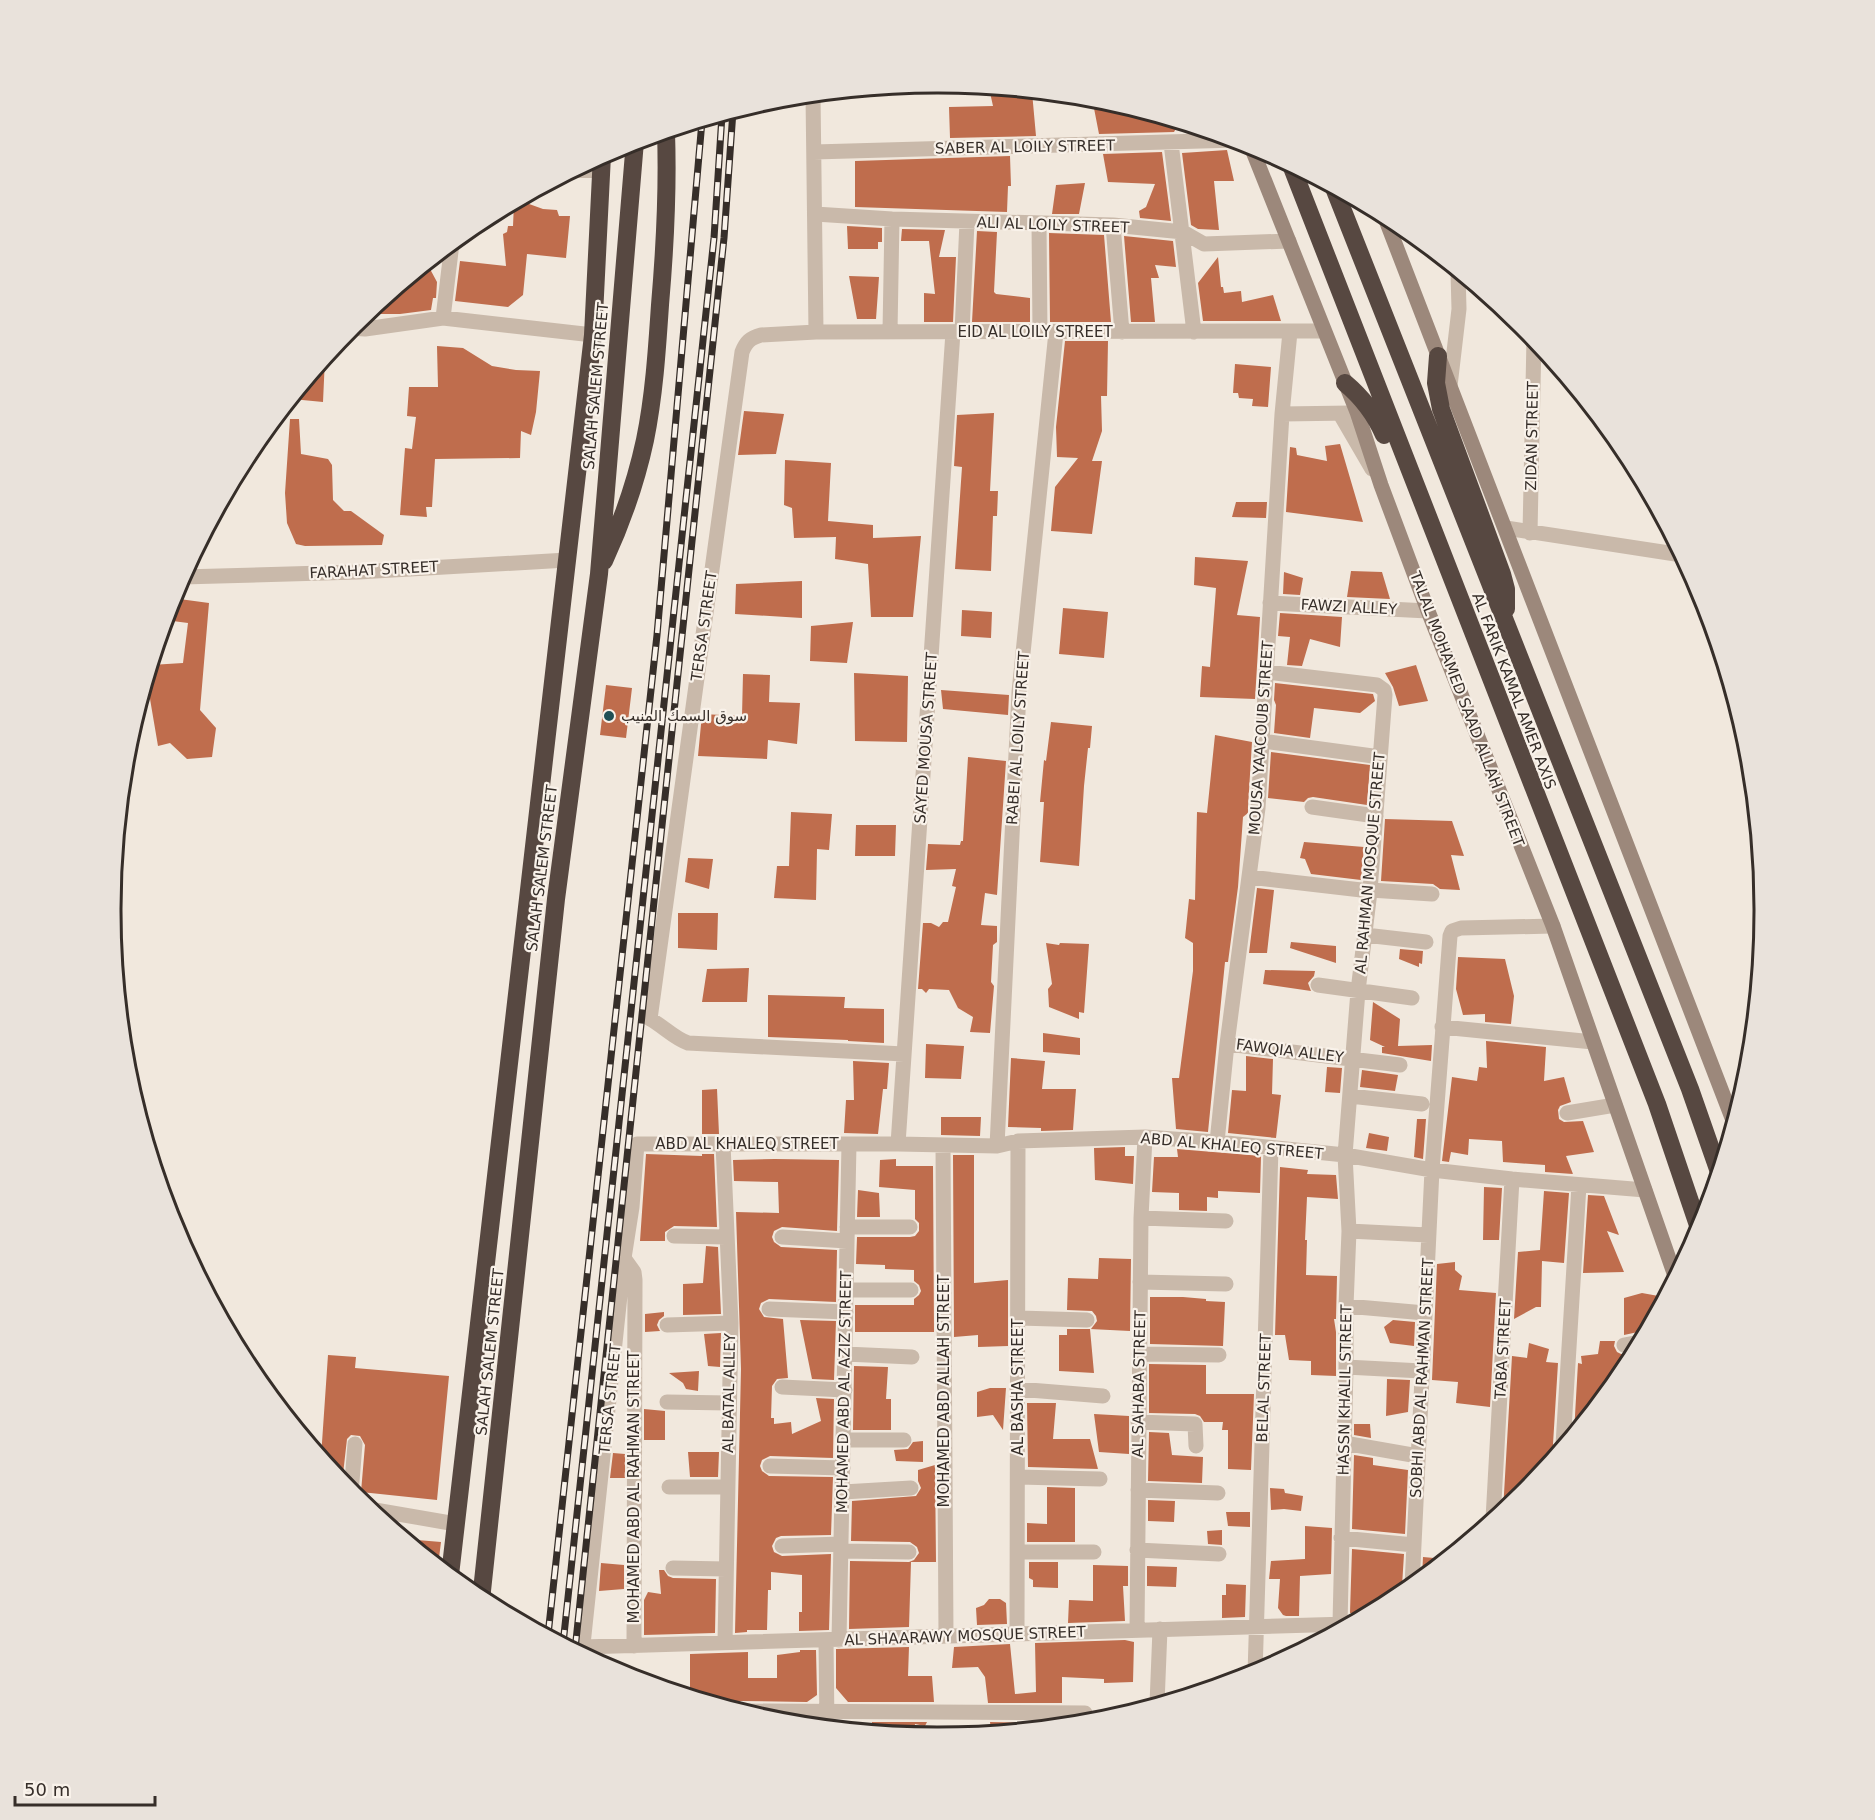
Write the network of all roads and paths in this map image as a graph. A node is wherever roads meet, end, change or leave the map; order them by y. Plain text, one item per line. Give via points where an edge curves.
1 (813, 103) edge
2 (666, 139) edge
3 (1213, 141) edge
4 (1171, 143) junction
5 (634, 152) edge
6 (814, 152) junction
7 (1255, 157) edge
8 (602, 165) edge
9 (1295, 175) edge
10 (1338, 198) edge
11 (815, 214) junction
12 (892, 219) junction
13 (967, 222) junction
14 (1039, 223) junction
15 (1113, 225) junction
16 (1390, 230) edge
17 (1181, 232) junction
18 (1289, 241) junction
19 (451, 255) edge
20 (1458, 281) edge
21 (443, 318) junction
22 (372, 321) edge
23 (1324, 331) junction
24 (816, 332) junction
25 (890, 332) junction
26 (958, 332) junction
27 (1040, 332) junction
28 (1056, 332) junction
29 (1122, 332) junction
30 (1194, 332) junction
31 (1290, 332) junction
32 (592, 335) junction
33 (748, 341) joint
34 (1534, 352) edge
35 (1438, 356) junction
36 (1345, 383) junction
37 (1450, 386) junction
38 (1357, 412) junction
39 (1282, 414) junction
40 (1340, 414) junction
41 (1381, 485) junction
42 (1506, 528) junction
43 (1530, 533) junction
44 (1672, 554) edge
45 (567, 560) junction
46 (599, 574) junction
47 (192, 577) edge
48 (1270, 603) junction
49 (1428, 611) junction
50 (1505, 620) junction
51 (1470, 625) junction
52 (1267, 672) junction
53 (1263, 741) junction
54 (1380, 757) junction
55 (1312, 807) dead end
56 (1376, 816) junction
57 (1249, 877) junction
58 (1370, 891) junction
59 (1432, 894) dead end
60 (1553, 926) junction
61 (1365, 936) junction
62 (1426, 942) dead end
63 (1318, 986) dead end
64 (1358, 991) junction
65 (1412, 998) dead end
66 (1442, 1026) junction
67 (1593, 1042) junction
68 (1227, 1044) junction
69 (904, 1054) junction
70 (1352, 1059) junction
71 (510, 1060) junction
72 (538, 1064) junction
73 (1400, 1065) dead end
74 (1350, 1096) junction
75 (1422, 1104) dead end
76 (1615, 1105) junction
77 (1729, 1111) edge
78 (1567, 1113) dead end
79 (1145, 1137) junction
80 (1018, 1141) junction
81 (1217, 1142) junction
82 (637, 1144) joint
83 (723, 1144) junction
84 (849, 1144) junction
85 (898, 1144) junction
86 (943, 1146) junction
87 (997, 1146) junction
88 (1271, 1148) junction
89 (1345, 1155) junction
90 (1715, 1160) edge
91 (1432, 1170) junction
92 (1512, 1179) junction
93 (1579, 1185) junction
94 (1645, 1190) junction
95 (1695, 1216) edge
96 (1141, 1218) junction
97 (1226, 1221) dead end
98 (910, 1227) dead end
99 (1349, 1231) junction
100 (847, 1234) junction
101 (1428, 1235) junction
102 (674, 1236) dead end
103 (726, 1237) junction
104 (782, 1237) dead end
105 (624, 1258) junction
106 (1672, 1266) edge
107 (1140, 1282) junction
108 (1226, 1284) dead end
109 (846, 1290) junction
110 (910, 1290) dead end
111 (1346, 1306) junction
112 (769, 1309) dead end
113 (846, 1312) junction
114 (1425, 1313) junction
115 (1019, 1318) junction
116 (1087, 1320) dead end
117 (731, 1323) junction
118 (667, 1325) dead end
119 (1629, 1344) edge
120 (1624, 1345) dead end
121 (845, 1354) junction
122 (1139, 1354) junction
123 (1219, 1355) dead end
124 (912, 1357) dead end
125 (1346, 1367) junction
126 (1422, 1371) junction
127 (782, 1387) dead end
128 (1017, 1389) junction
129 (845, 1390) junction
130 (1103, 1396) dead end
131 (667, 1402) dead end
132 (729, 1403) junction
133 (1138, 1422) junction
134 (1564, 1435) edge
135 (844, 1440) junction
136 (904, 1440) dead end
137 (1344, 1443) junction
138 (355, 1444) dead end
139 (1196, 1446) dead end
140 (1418, 1456) junction
141 (770, 1466) dead end
142 (843, 1468) junction
143 (1018, 1477) junction
144 (1100, 1479) dead end
145 (352, 1480) edge
146 (669, 1487) dead end
147 (727, 1487) junction
148 (911, 1488) dead end
149 (1138, 1490) junction
150 (843, 1492) junction
151 (1218, 1493) dead end
152 (1494, 1508) edge
153 (386, 1512) edge
154 (456, 1524) junction
155 (1341, 1538) junction
156 (1414, 1545) junction
157 (782, 1546) dead end
158 (841, 1548) junction
159 (1137, 1550) junction
160 (909, 1552) dead end
161 (1018, 1552) junction
162 (1094, 1552) dead end
163 (1219, 1554) dead end
164 (451, 1566) edge
165 (673, 1568) dead end
166 (726, 1569) junction
167 (1413, 1574) edge
168 (483, 1588) edge
169 (1343, 1620) edge
170 (1332, 1625) edge
171 (1255, 1628) junction
172 (1160, 1629) junction
173 (1137, 1630) junction
174 (1017, 1634) junction
175 (946, 1636) junction
176 (832, 1640) junction
177 (725, 1643) junction
178 (583, 1646) edge
179 (634, 1646) junction
180 (592, 1650) edge
181 (1255, 1663) edge
182 (1157, 1697) edge
183 (827, 1710) junction
184 (776, 1711) edge
185 (1085, 1713) dead end
186 (828, 1719) edge

1 - 6 street
2 - 46 highway via 666,212 653,395 636,475
3 - 4 street, SABER AL LOILY STREET
4 - 6 street, SABER AL LOILY STREET
4 - 17 street
5 - 46 highway, SALAH SALEM STREET
6 - 11 street
7 - 18 main road, TALAL MOHAMED SAAD ALLAH STREET
8 - 32 highway, SALAH SALEM STREET
9 - 51 highway, AL FARIK KAMAL AMER AXIS
10 - 50 highway, AL FARIK KAMAL AMER AXIS
11 - 12 street, ALI AL LOILY STREET
11 - 24 street
12 - 13 street, ALI AL LOILY STREET
12 - 25 street
13 - 14 street, ALI AL LOILY STREET
13 - 26 street, SAYED MOUSA STREET
14 - 15 street, ALI AL LOILY STREET
14 - 27 street
15 - 17 street, ALI AL LOILY STREET
15 - 29 street
16 - 35 main road
17 - 18 street, ALI AL LOILY STREET via 1204,244
17 - 30 street
18 - 23 main road, TALAL MOHAMED SAAD ALLAH STREET
19 - 21 street
20 - 37 street
21 - 22 street
21 - 32 street
23 - 31 street, EID AL LOILY STREET
23 - 36 main road, TALAL MOHAMED SAAD ALLAH STREET
24 - 25 street, EID AL LOILY STREET
24 - 33 street, EID AL LOILY STREET via 760,335
25 - 26 street, EID AL LOILY STREET
26 - 27 street, EID AL LOILY STREET
26 - 69 street, SAYED MOUSA STREET
27 - 28 street, EID AL LOILY STREET
28 - 29 street, EID AL LOILY STREET
28 - 87 street, RABEI AL LOILY STREET via 1019,692
29 - 30 street, EID AL LOILY STREET
30 - 31 street, EID AL LOILY STREET
31 - 39 street, MOUSA YAACOUB STREET
32 - 45 highway, SALAH SALEM STREET
33 - 69 street, TERSA STREET via 742,352 650,1019 688,1042
34 - 43 street, ZIDAN STREET
35 - 37 main road
35 - 50 highway via 1436,383 1441,409 1503,574
36 - 38 main road, TALAL MOHAMED SAAD ALLAH STREET
36 - 51 highway via 1365,402 1380,426 1449,594
37 - 42 main road
38 - 40 street
38 - 41 main road, TALAL MOHAMED SAAD ALLAH STREET
39 - 40 street
39 - 48 street, MOUSA YAACOUB STREET
40 - 41 street
41 - 49 main road, TALAL MOHAMED SAAD ALLAH STREET
42 - 43 street
42 - 77 main road
43 - 44 street
45 - 47 street, FARAHAT STREET
45 - 71 highway, SALAH SALEM STREET
46 - 72 highway, SALAH SALEM STREET
48 - 49 street, FAWZI ALLEY
48 - 52 street, MOUSA YAACOUB STREET
49 - 60 main road, TALAL MOHAMED SAAD ALLAH STREET
50 - 90 highway, AL FARIK KAMAL AMER AXIS
51 - 95 highway, AL FARIK KAMAL AMER AXIS via 1657,1104
52 - 53 street, MOUSA YAACOUB STREET
52 - 54 street, AL RAHMAN MOSQUE STREET via 1382,687 1385,695
53 - 54 street
53 - 57 street, MOUSA YAACOUB STREET
54 - 56 street, AL RAHMAN MOSQUE STREET
55 - 56 street
56 - 58 street, AL RAHMAN MOSQUE STREET
57 - 58 street
57 - 68 street, MOUSA YAACOUB STREET
58 - 59 street
58 - 61 street, AL RAHMAN MOSQUE STREET
60 - 66 street, SOBHI ABD AL RAHMAN STREET via 1452,931
60 - 67 main road, TALAL MOHAMED SAAD ALLAH STREET
61 - 62 street
61 - 64 street, AL RAHMAN MOSQUE STREET
63 - 64 street
64 - 65 street
64 - 70 street, AL RAHMAN MOSQUE STREET
66 - 67 street
66 - 91 street, SOBHI ABD AL RAHMAN STREET
67 - 76 main road, TALAL MOHAMED SAAD ALLAH STREET
68 - 70 street, FAWQIA ALLEY
68 - 81 street, MOUSA YAACOUB STREET
69 - 85 street, SAYED MOUSA STREET
70 - 73 street, FAWQIA ALLEY
70 - 74 street, AL RAHMAN MOSQUE STREET
71 - 72 highway
71 - 154 highway, SALAH SALEM STREET
72 - 168 highway, SALAH SALEM STREET
74 - 75 street
74 - 89 street, AL RAHMAN MOSQUE STREET
76 - 78 street
76 - 94 main road, TALAL MOHAMED SAAD ALLAH STREET
79 - 80 street, ABD AL KHALEQ STREET
79 - 81 street, ABD AL KHALEQ STREET
79 - 96 street, AL SAHABA STREET
80 - 87 street, ABD AL KHALEQ STREET
80 - 115 street, AL BASHA STREET
81 - 88 street, ABD AL KHALEQ STREET
82 - 83 street, ABD AL KHALEQ STREET
82 - 105 street, TERSA STREET
83 - 84 street, ABD AL KHALEQ STREET
83 - 103 street, AL BATAL ALLEY
84 - 85 street, ABD AL KHALEQ STREET
84 - 100 street, MOHAMED ABD AL AZIZ STREET
85 - 86 street, ABD AL KHALEQ STREET
86 - 87 street, ABD AL KHALEQ STREET
86 - 175 street, MOHAMED ABD ALLAH STREET
88 - 89 street, ABD AL KHALEQ STREET
88 - 171 street, BELAL STREET
89 - 91 street, ABD AL KHALEQ STREET
89 - 99 street, HASSN KHALIL STREET
91 - 92 street, ABD AL KHALEQ STREET
91 - 101 street, SOBHI ABD AL RAHMAN STREET
92 - 93 street, ABD AL KHALEQ STREET
92 - 152 street, TABA STREET
93 - 94 street, ABD AL KHALEQ STREET
93 - 134 street
94 - 106 main road, TALAL MOHAMED SAAD ALLAH STREET
96 - 97 street
96 - 107 street, AL SAHABA STREET
98 - 100 street
99 - 101 street
99 - 111 street, HASSN KHALIL STREET
100 - 104 street
100 - 109 street, MOHAMED ABD AL AZIZ STREET
101 - 114 street, SOBHI ABD AL RAHMAN STREET
102 - 103 street
103 - 117 street, AL BATAL ALLEY
105 - 178 street, TERSA STREET
105 - 179 street, MOHAMED ABD AL RAHMAN STREET via 635,1280
107 - 108 street
107 - 122 street, AL SAHABA STREET
109 - 110 street
109 - 113 street, MOHAMED ABD AL AZIZ STREET
111 - 114 street
111 - 125 street, HASSN KHALIL STREET
112 - 113 street
113 - 121 street, MOHAMED ABD AL AZIZ STREET
114 - 126 street, SOBHI ABD AL RAHMAN STREET
115 - 116 street
115 - 128 street, AL BASHA STREET
117 - 118 street
117 - 132 street, AL BATAL ALLEY
119 - 120 street
121 - 124 street
121 - 129 street, MOHAMED ABD AL AZIZ STREET
122 - 123 street
122 - 133 street, AL SAHABA STREET
125 - 126 street
125 - 137 street, HASSN KHALIL STREET
126 - 140 street, SOBHI ABD AL RAHMAN STREET
127 - 129 street
128 - 130 street
128 - 143 street, AL BASHA STREET
129 - 135 street, MOHAMED ABD AL AZIZ STREET
131 - 132 street
132 - 147 street, AL BATAL ALLEY
133 - 139 street via 1194,1424
133 - 149 street, AL SAHABA STREET
135 - 136 street
135 - 142 street, MOHAMED ABD AL AZIZ STREET
137 - 140 street
137 - 155 street, HASSN KHALIL STREET
138 - 145 street
140 - 156 street, SOBHI ABD AL RAHMAN STREET
141 - 142 street
142 - 150 street, MOHAMED ABD AL AZIZ STREET
143 - 144 street
143 - 161 street, AL BASHA STREET
146 - 147 street
147 - 166 street, AL BATAL ALLEY
148 - 150 street
149 - 151 street
149 - 159 street, AL SAHABA STREET
150 - 158 street, MOHAMED ABD AL AZIZ STREET
153 - 154 street
154 - 164 highway, SALAH SALEM STREET
155 - 156 street
155 - 169 street, HASSN KHALIL STREET
156 - 167 street, SOBHI ABD AL RAHMAN STREET
157 - 158 street
158 - 160 street
158 - 176 street, MOHAMED ABD AL AZIZ STREET
159 - 163 street
159 - 173 street, AL SAHABA STREET
161 - 162 street
161 - 174 street, AL BASHA STREET
165 - 166 street
166 - 177 street, AL BATAL ALLEY
170 - 171 street, AL SHAARAWY MOSQUE STREET
171 - 172 street, AL SHAARAWY MOSQUE STREET
171 - 181 street, BELAL STREET
172 - 173 street, AL SHAARAWY MOSQUE STREET
172 - 182 street
173 - 174 street, AL SHAARAWY MOSQUE STREET
174 - 175 street, AL SHAARAWY MOSQUE STREET
175 - 176 street, AL SHAARAWY MOSQUE STREET
176 - 177 street, AL SHAARAWY MOSQUE STREET
176 - 183 street, MOHAMED ABD AL AZIZ STREET
177 - 179 street, AL SHAARAWY MOSQUE STREET
179 - 180 street, AL SHAARAWY MOSQUE STREET
183 - 184 street
183 - 185 street
183 - 186 street, MOHAMED ABD AL AZIZ STREET

